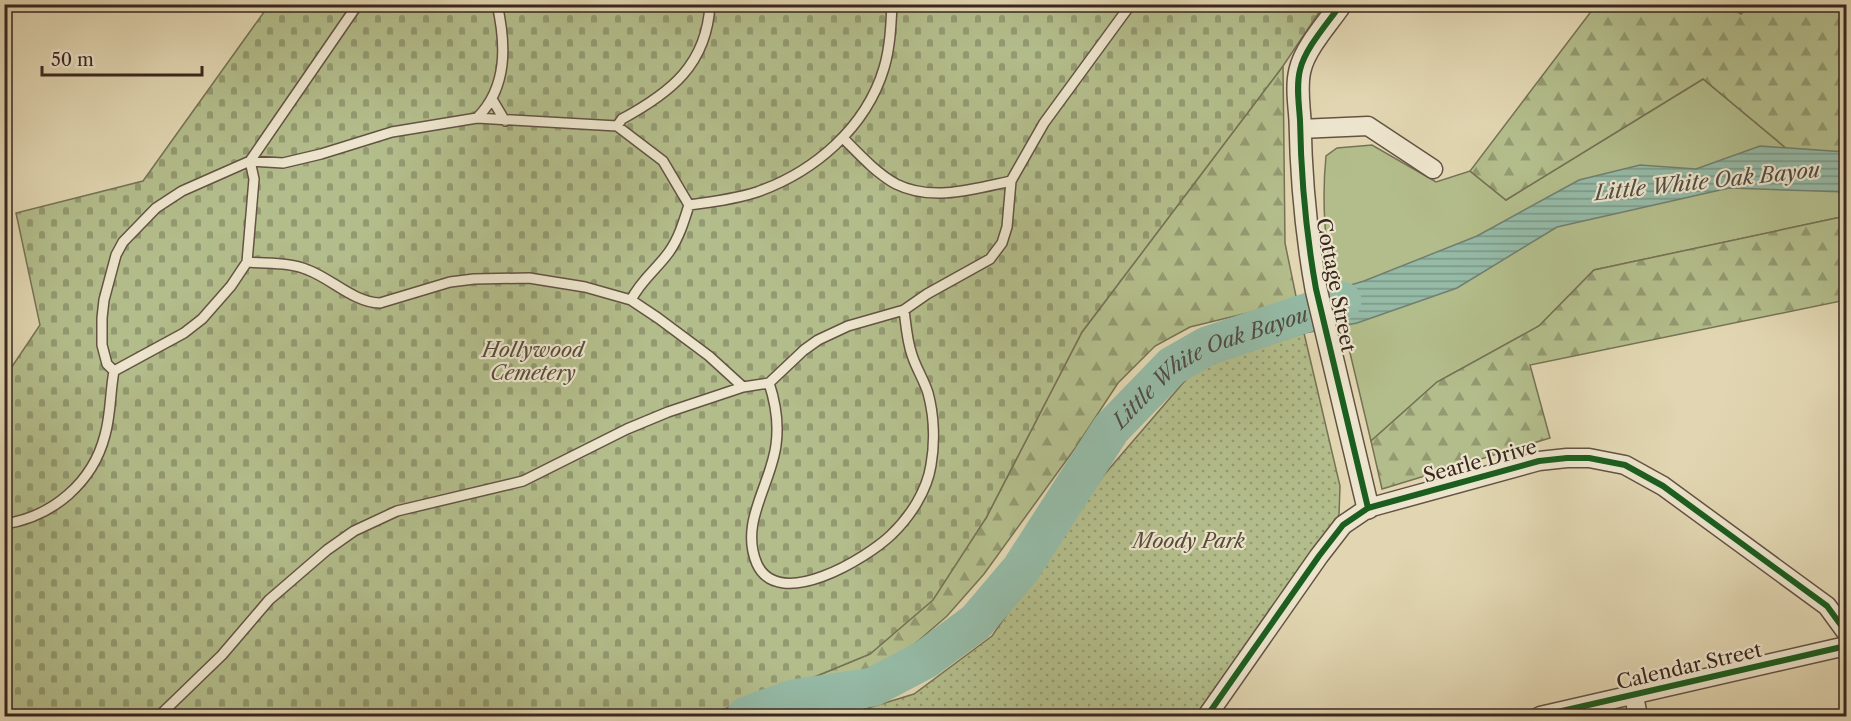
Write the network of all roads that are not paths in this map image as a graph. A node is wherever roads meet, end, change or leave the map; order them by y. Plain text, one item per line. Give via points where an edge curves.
1 (358, 4) edge
2 (497, 4) edge
3 (710, 4) edge
4 (892, 4) edge
5 (1131, 4) edge
6 (1341, 4) edge
7 (492, 99) junction
8 (477, 118) junction
9 (505, 120) junction
10 (617, 126) junction
11 (1300, 129) junction
12 (843, 138) junction
13 (250, 161) junction
14 (1433, 169) dead end
15 (1011, 181) junction
16 (689, 205) junction
17 (248, 262) junction
18 (631, 300) junction
19 (904, 310) junction
20 (114, 371) junction
21 (769, 383) junction
22 (743, 387) junction
23 (1368, 508) junction
24 (4, 524) edge
25 (1846, 632) edge
26 (1846, 646) edge
27 (1634, 696) junction
28 (159, 717) edge
29 (1207, 717) edge
30 (1540, 717) edge
31 (1638, 717) edge

1 - 13 lane
2 - 7 lane via 503,51
3 - 10 lane via 702,42 678,82
4 - 12 lane via 884,69 863,111
5 - 15 lane via 1044,123
6 - 11 street, Cottage Street via 1300,69
7 - 8 lane
7 - 9 lane
8 - 9 lane
8 - 13 lane via 392,132 283,163
9 - 10 lane
10 - 16 lane via 663,161
11 - 14 street via 1368,126
11 - 23 street, Cottage Street via 1316,289
12 - 15 lane via 894,183 918,191 942,193
12 - 16 lane via 812,165 783,182 724,200
13 - 17 lane via 254,179
13 - 20 lane via 182,190 156,208 123,242 116,255 102,318 102,345 107,364
15 - 19 lane via 1007,226 1002,243 990,259
16 - 18 lane via 677,238
17 - 18 lane via 305,268 370,303 450,282 505,277 552,280
17 - 20 lane via 202,319
18 - 22 lane
19 - 21 lane via 833,332 804,350
19 - 21 lane via 911,354 928,393 933,428 928,476 909,514 874,550 837,570 793,584 767,576 752,549 755,508 776,446 778,419
20 - 24 lane via 105,435 90,471 77,487 38,516
21 - 22 lane
22 - 28 lane via 627,429 523,481 397,511 354,531 269,600 222,655
23 - 25 street, Searle Drive via 1539,461 1589,458 1625,465 1663,486 1827,606
23 - 29 street, Searle Drive via 1343,525
26 - 27 street, Calendar Street
27 - 30 street, Calendar Street
27 - 31 street

